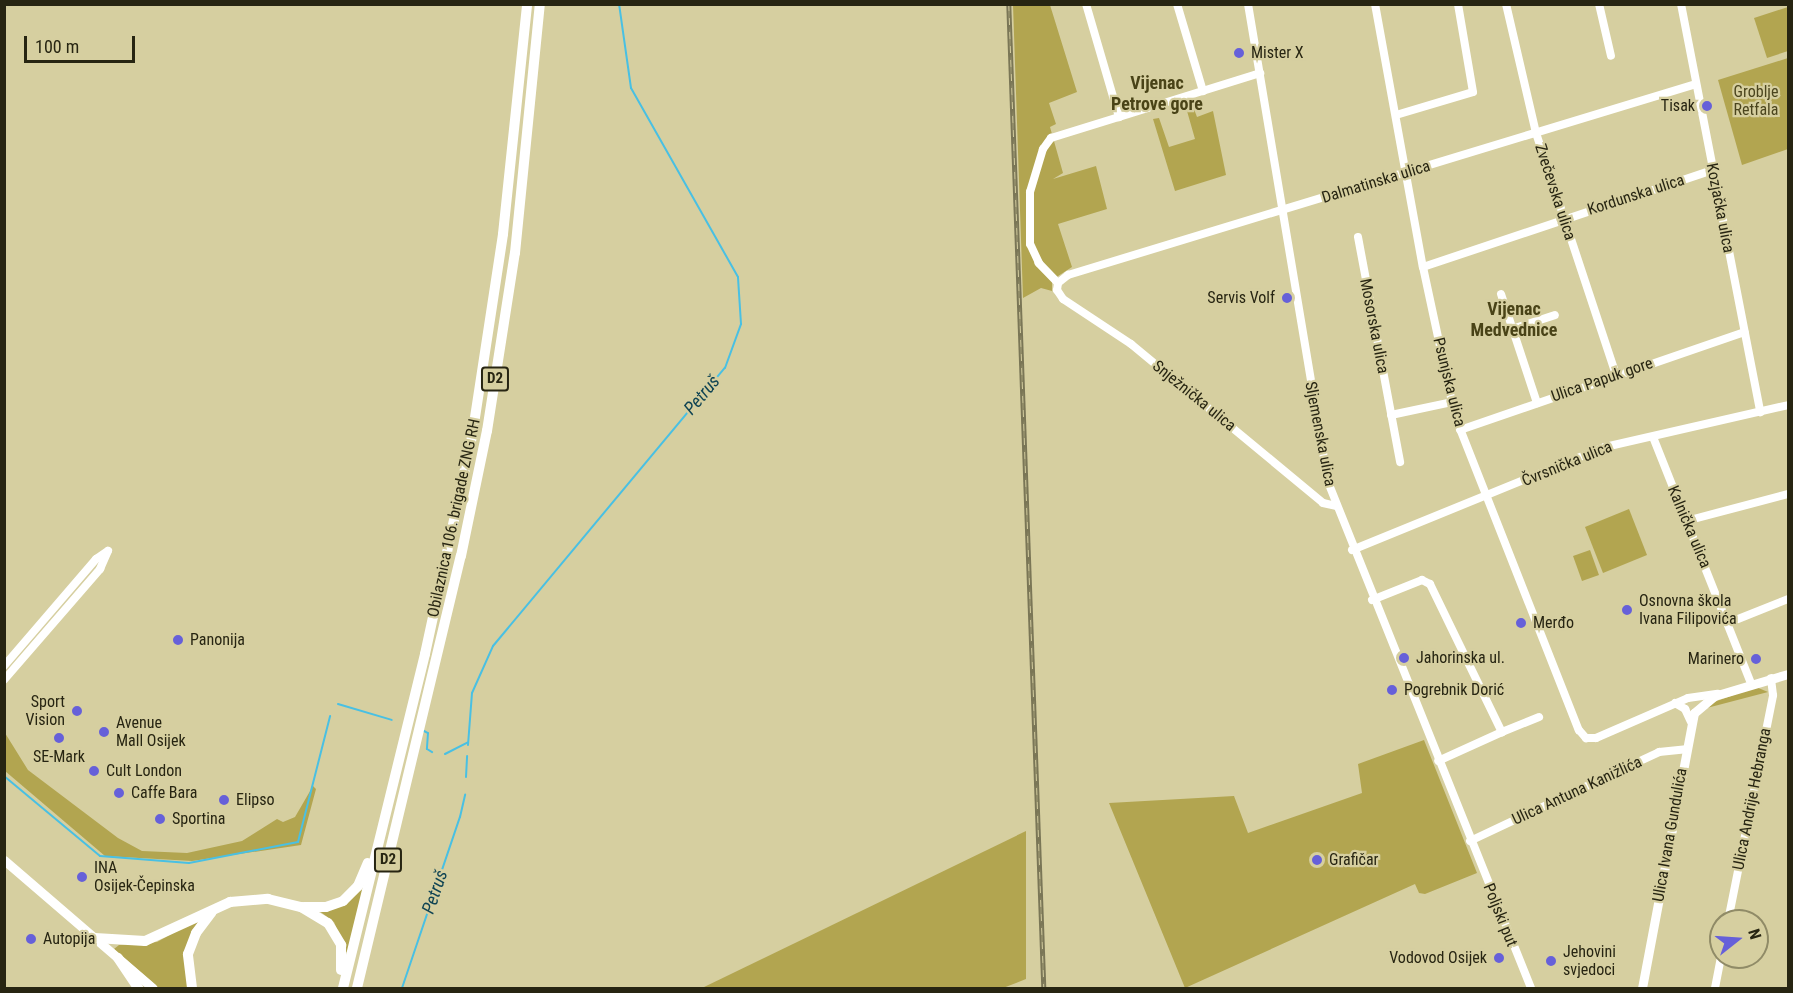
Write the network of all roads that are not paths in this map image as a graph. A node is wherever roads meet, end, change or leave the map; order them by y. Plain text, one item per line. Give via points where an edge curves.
1 (526, 4) edge
2 (540, 4) edge
3 (1086, 4) edge
4 (1177, 4) edge
5 (1248, 4) edge
6 (1375, 4) edge
7 (1458, 4) edge
8 (1506, 4) edge
9 (1599, 4) edge
10 (1681, 4) edge
11 (1611, 56) dead end
12 (1260, 73) junction
13 (1696, 84) junction
14 (1203, 91) junction
15 (1396, 115) junction
16 (1119, 117) junction
17 (1536, 133) junction
18 (1713, 170) junction
19 (1406, 172) junction
20 (1283, 210) junction
21 (1564, 219) junction
22 (1358, 237) dead end
23 (1423, 267) junction
24 (1058, 283) junction
25 (1501, 294) dead end
26 (1555, 315) dead end
27 (1512, 329) junction
28 (1745, 332) junction
29 (1616, 375) junction
30 (1452, 402) junction
31 (1537, 403) junction
32 (1788, 405) edge
33 (1760, 412) junction
34 (1391, 415) junction
35 (1460, 430) junction
36 (1653, 437) junction
37 (1400, 462) dead end
38 (1788, 494) edge
39 (1486, 496) junction
40 (1336, 506) junction
41 (1686, 521) junction
42 (1352, 550) junction
43 (1788, 599) edge
44 (1372, 600) junction
45 (1728, 622) junction
46 (4, 666) edge
47 (1788, 674) edge
48 (1771, 678) junction
49 (4, 680) edge
50 (1751, 683) junction
51 (1719, 694) junction
52 (1675, 703) junction
53 (1539, 717) dead end
54 (1691, 722) junction
55 (1502, 732) junction
56 (1686, 749) junction
57 (1438, 761) junction
58 (380, 837) junction
59 (1470, 841) junction
60 (4, 860) edge
61 (301, 907) junction
62 (1730, 909) edge
63 (212, 911) junction
64 (95, 938) junction
65 (118, 958) junction
66 (1719, 969) edge
67 (362, 972) junction
68 (138, 988) edge
69 (153, 988) edge
70 (192, 988) edge
71 (341, 988) edge
72 (357, 988) edge
73 (362, 988) edge
74 (1531, 988) edge
75 (1642, 988) edge
76 (1715, 988) edge

1 - 58 highway, Obilaznica 106. brigade ZNG RH / D2 via 503,234 472,437 446,566
2 - 67 highway, Obilaznica 106. brigade ZNG RH / D2 via 516,241 487,431
3 - 16 street
4 - 14 street
5 - 12 street, Sljemenska ulica
6 - 15 street, Psunjska ulica
7 - 15 street via 1473,92
8 - 17 street, Zvečevska ulica
9 - 11 street
10 - 13 street, Kozjačka ulica
12 - 14 street
12 - 20 street, Sljemenska ulica
13 - 17 street, Dalmatinska ulica
13 - 18 street, Kozjačka ulica
14 - 16 street
15 - 19 street, Psunjska ulica
16 - 24 street via 1051,138 1043,149 1030,192 1030,244 1039,263
17 - 19 street, Dalmatinska ulica
17 - 21 street, Zvečevska ulica
18 - 21 street, Kordunska ulica
18 - 28 street, Kozjačka ulica
19 - 20 street, Dalmatinska ulica
19 - 23 street, Psunjska ulica
20 - 24 street, Dalmatinska ulica via 1072,274
20 - 40 street, Sljemenska ulica via 1322,457
21 - 23 street, Kordunska ulica
21 - 29 street, Zvečevska ulica
22 - 34 street, Mosorska ulica
23 - 30 street, Psunjska ulica
24 - 40 street, Snježnička ulica via 1057,290 1063,299 1131,344 1323,503
25 - 27 street
26 - 27 street
27 - 31 street
28 - 29 street, Ulica Papuk gore
28 - 33 street, Kozjačka ulica
29 - 31 street, Ulica Papuk gore
30 - 34 street
30 - 35 street, Psunjska ulica
31 - 35 street, Ulica Papuk gore
32 - 33 street, Čvrsnička ulica
33 - 36 street, Čvrsnička ulica
34 - 37 street, Mosorska ulica
35 - 39 street, Psunjska ulica
36 - 39 street, Čvrsnička ulica via 1605,447
36 - 41 street, Kalnička ulica
38 - 41 street
39 - 42 street, Čvrsnička ulica
39 - 52 street, Psunjska ulica via 1579,730 1588,739
40 - 42 street, Sljemenska ulica
41 - 45 street, Kalnička ulica
42 - 44 street, Sljemenska ulica
43 - 45 street
44 - 55 street via 1422,580 1430,584
44 - 57 street, Sljemenska ulica
45 - 50 street, Kalnička ulica
46 - 49 street via 96,559 108,551 100,569
47 - 48 main road
48 - 50 main road
48 - 62 street, Ulica Andrije Hebranga via 1773,695
50 - 51 main road
51 - 52 street via 1692,696
51 - 54 main road, Ulica Ivana Gundulića via 1700,705
52 - 54 street via 1685,709
53 - 55 street
54 - 56 main road, Ulica Ivana Gundulića
55 - 57 street
56 - 59 street, Ulica Antuna Kanižlića via 1659,752
56 - 75 main road, Ulica Ivana Gundulića
57 - 59 street, Sljemenska ulica
58 - 61 highway via 352,893 333,905
58 - 71 highway, Obilaznica 106. brigade ZNG RH / D2
59 - 74 street, Poljski put
60 - 64 main road
61 - 63 highway via 255,898 230,902
61 - 71 highway via 323,918 338,936 343,953
63 - 64 highway via 154,939 122,942
63 - 70 highway via 191,944 187,963
64 - 65 main road
65 - 68 highway
65 - 69 main road
66 - 76 street
67 - 72 highway, Obilaznica 106. brigade ZNG RH / D2
67 - 73 highway

